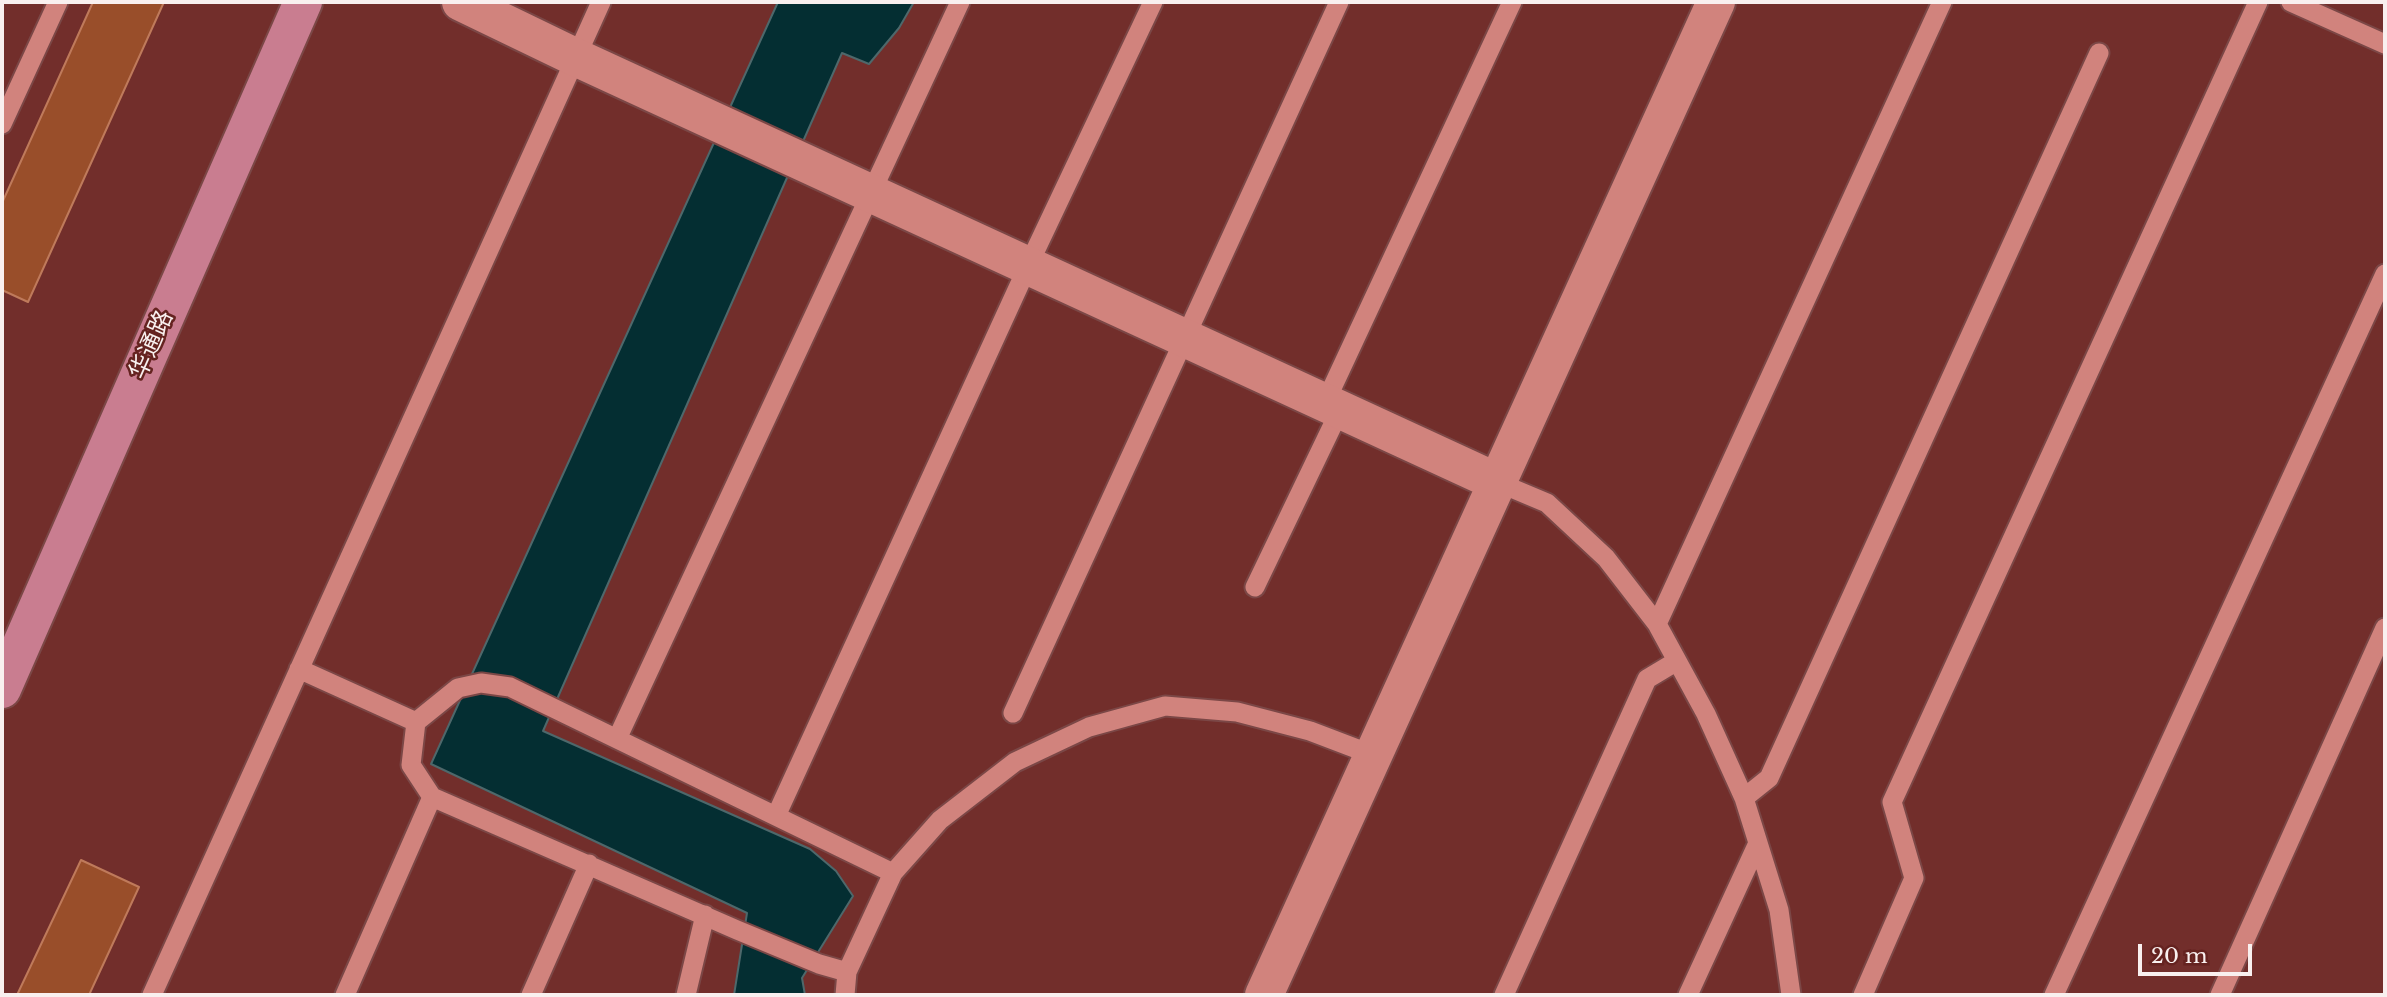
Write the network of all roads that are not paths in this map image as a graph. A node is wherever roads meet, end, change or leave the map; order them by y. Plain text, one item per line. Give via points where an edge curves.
1 (58, 2) edge
2 (303, 2) edge
3 (461, 2) edge
4 (601, 2) edge
5 (960, 2) edge
6 (1153, 2) edge
7 (1339, 2) edge
8 (1512, 2) edge
9 (1716, 2) edge
10 (1942, 2) edge
11 (2258, 2) edge
12 (2297, 3) edge
13 (2385, 44) edge
14 (2099, 53) dead end
15 (575, 57) junction
16 (2, 124) edge
17 (858, 187) junction
18 (1028, 266) junction
19 (2385, 274) edge
20 (1183, 338) junction
21 (1333, 406) junction
22 (1497, 481) junction
23 (1255, 587) dead end
24 (1657, 624) junction
25 (2385, 628) edge
26 (1677, 661) junction
27 (299, 669) junction
28 (2, 689) edge
29 (1013, 713) dead end
30 (416, 722) junction
31 (617, 740) junction
32 (1373, 755) junction
33 (432, 797) junction
34 (1744, 798) junction
35 (776, 816) junction
36 (1758, 843) junction
37 (589, 864) junction
38 (893, 873) junction
39 (705, 915) junction
40 (847, 972) junction
41 (152, 995) edge
42 (345, 995) edge
43 (531, 995) edge
44 (686, 995) edge
45 (845, 995) edge
46 (1264, 995) edge
47 (1504, 995) edge
48 (1688, 995) edge
49 (1791, 995) edge
50 (1863, 995) edge
51 (2054, 995) edge
52 (2220, 995) edge

1 - 16 lane
2 - 28 street, 华通路
3 - 15 street
4 - 15 lane
5 - 17 lane
6 - 18 lane
7 - 20 lane
8 - 21 lane
9 - 22 street
10 - 24 lane
11 - 50 lane via 1892,802 1914,878
12 - 13 lane
14 - 34 lane via 1769,778
15 - 17 street
15 - 27 lane
17 - 18 street
17 - 31 lane
18 - 20 street
18 - 35 lane
19 - 51 lane
20 - 21 street
20 - 29 lane
21 - 22 street
21 - 23 lane
22 - 24 lane via 1547,503 1606,558
22 - 32 street
24 - 26 lane
25 - 52 lane
26 - 34 lane
26 - 47 lane via 1647,679
27 - 30 lane
27 - 41 lane
30 - 31 lane via 458,688 481,683 510,687
30 - 33 lane via 411,765
31 - 35 lane
32 - 38 lane via 1310,731 1237,712 1165,706 1089,727 1015,762 940,820
32 - 46 street
33 - 37 lane
33 - 42 lane
34 - 36 lane
35 - 38 lane
36 - 48 lane
36 - 49 lane via 1779,910
37 - 39 lane
37 - 43 lane
38 - 40 lane
39 - 40 lane
39 - 44 lane
40 - 45 lane

